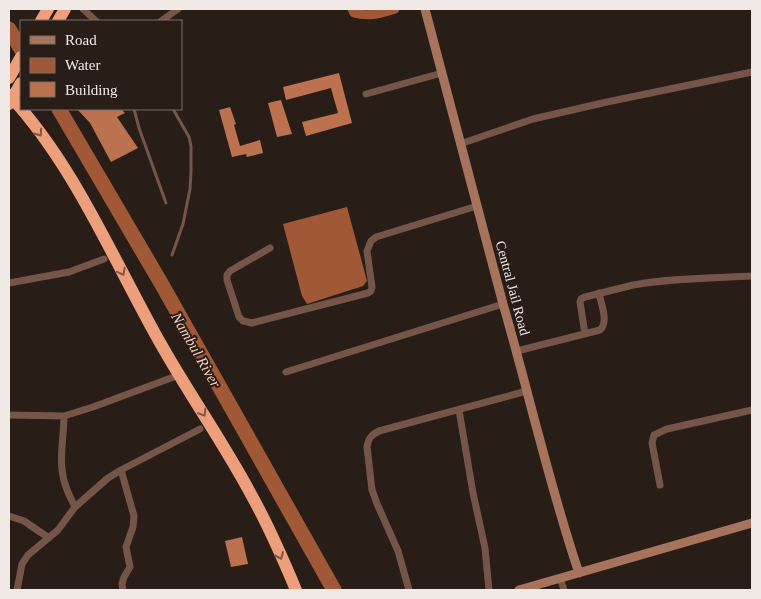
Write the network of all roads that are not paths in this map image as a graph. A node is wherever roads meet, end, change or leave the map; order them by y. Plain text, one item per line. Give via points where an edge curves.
1 (66, 9) edge
2 (83, 9) edge
3 (178, 9) edge
4 (425, 9) edge
5 (59, 20) edge
6 (93, 20) edge
7 (162, 20) edge
8 (20, 59) edge
9 (752, 72) edge
10 (442, 73) junction
11 (11, 75) edge
12 (366, 94) dead end
13 (24, 110) edge
14 (134, 110) edge
15 (174, 110) edge
16 (460, 144) junction
17 (166, 203) dead end
18 (477, 206) junction
19 (270, 248) dead end
20 (172, 255) dead end
21 (104, 259) dead end
22 (752, 276) edge
23 (9, 283) edge
24 (599, 293) junction
25 (503, 304) junction
26 (585, 334) junction
27 (517, 352) junction
28 (286, 372) dead end
29 (178, 375) junction
30 (527, 391) junction
31 (459, 410) junction
32 (752, 410) edge
33 (9, 415) edge
34 (64, 416) junction
35 (200, 429) dead end
36 (121, 470) junction
37 (660, 485) dead end
38 (75, 507) junction
39 (9, 516) edge
40 (752, 523) edge
41 (49, 538) junction
42 (579, 573) junction
43 (560, 578) junction
44 (18, 590) edge
45 (123, 590) edge
46 (296, 590) edge
47 (409, 590) edge
48 (489, 590) edge
49 (519, 590) edge
50 (564, 590) edge

1 - 5 highway
2 - 6 street
3 - 7 street
4 - 10 street, Central Jail Road
8 - 11 highway
9 - 16 street via 533,119
10 - 12 street
10 - 16 street, Central Jail Road
13 -> 29 highway via 75,186
14 - 17 lane
15 - 20 lane via 189,137 191,172 184,224
16 - 18 street, Central Jail Road
18 - 19 street via 370,241 367,251 372,286 368,293 252,323 243,322 227,276 230,271
18 - 25 street, Central Jail Road
21 - 23 street via 69,272
22 - 24 street via 656,282
24 - 26 street via 581,299
24 - 26 street via 604,327
25 - 27 street, Central Jail Road
25 - 28 street
26 - 27 street
27 - 30 street, Central Jail Road
29 - 34 street
29 -> 46 highway via 253,497
30 - 31 street
30 - 42 street, Central Jail Road
31 - 47 street via 379,431 368,441 372,490 398,551
31 - 48 street
32 - 37 street via 667,429 654,435 652,443
33 - 34 street
34 - 38 street via 62,468 64,483
35 - 36 street
36 - 38 street
36 - 45 street via 134,516 126,547 130,567 124,577
38 - 41 street
39 - 41 street via 24,521
40 - 42 street
41 - 44 street via 22,564
42 - 43 street
43 - 49 street
43 - 50 street

